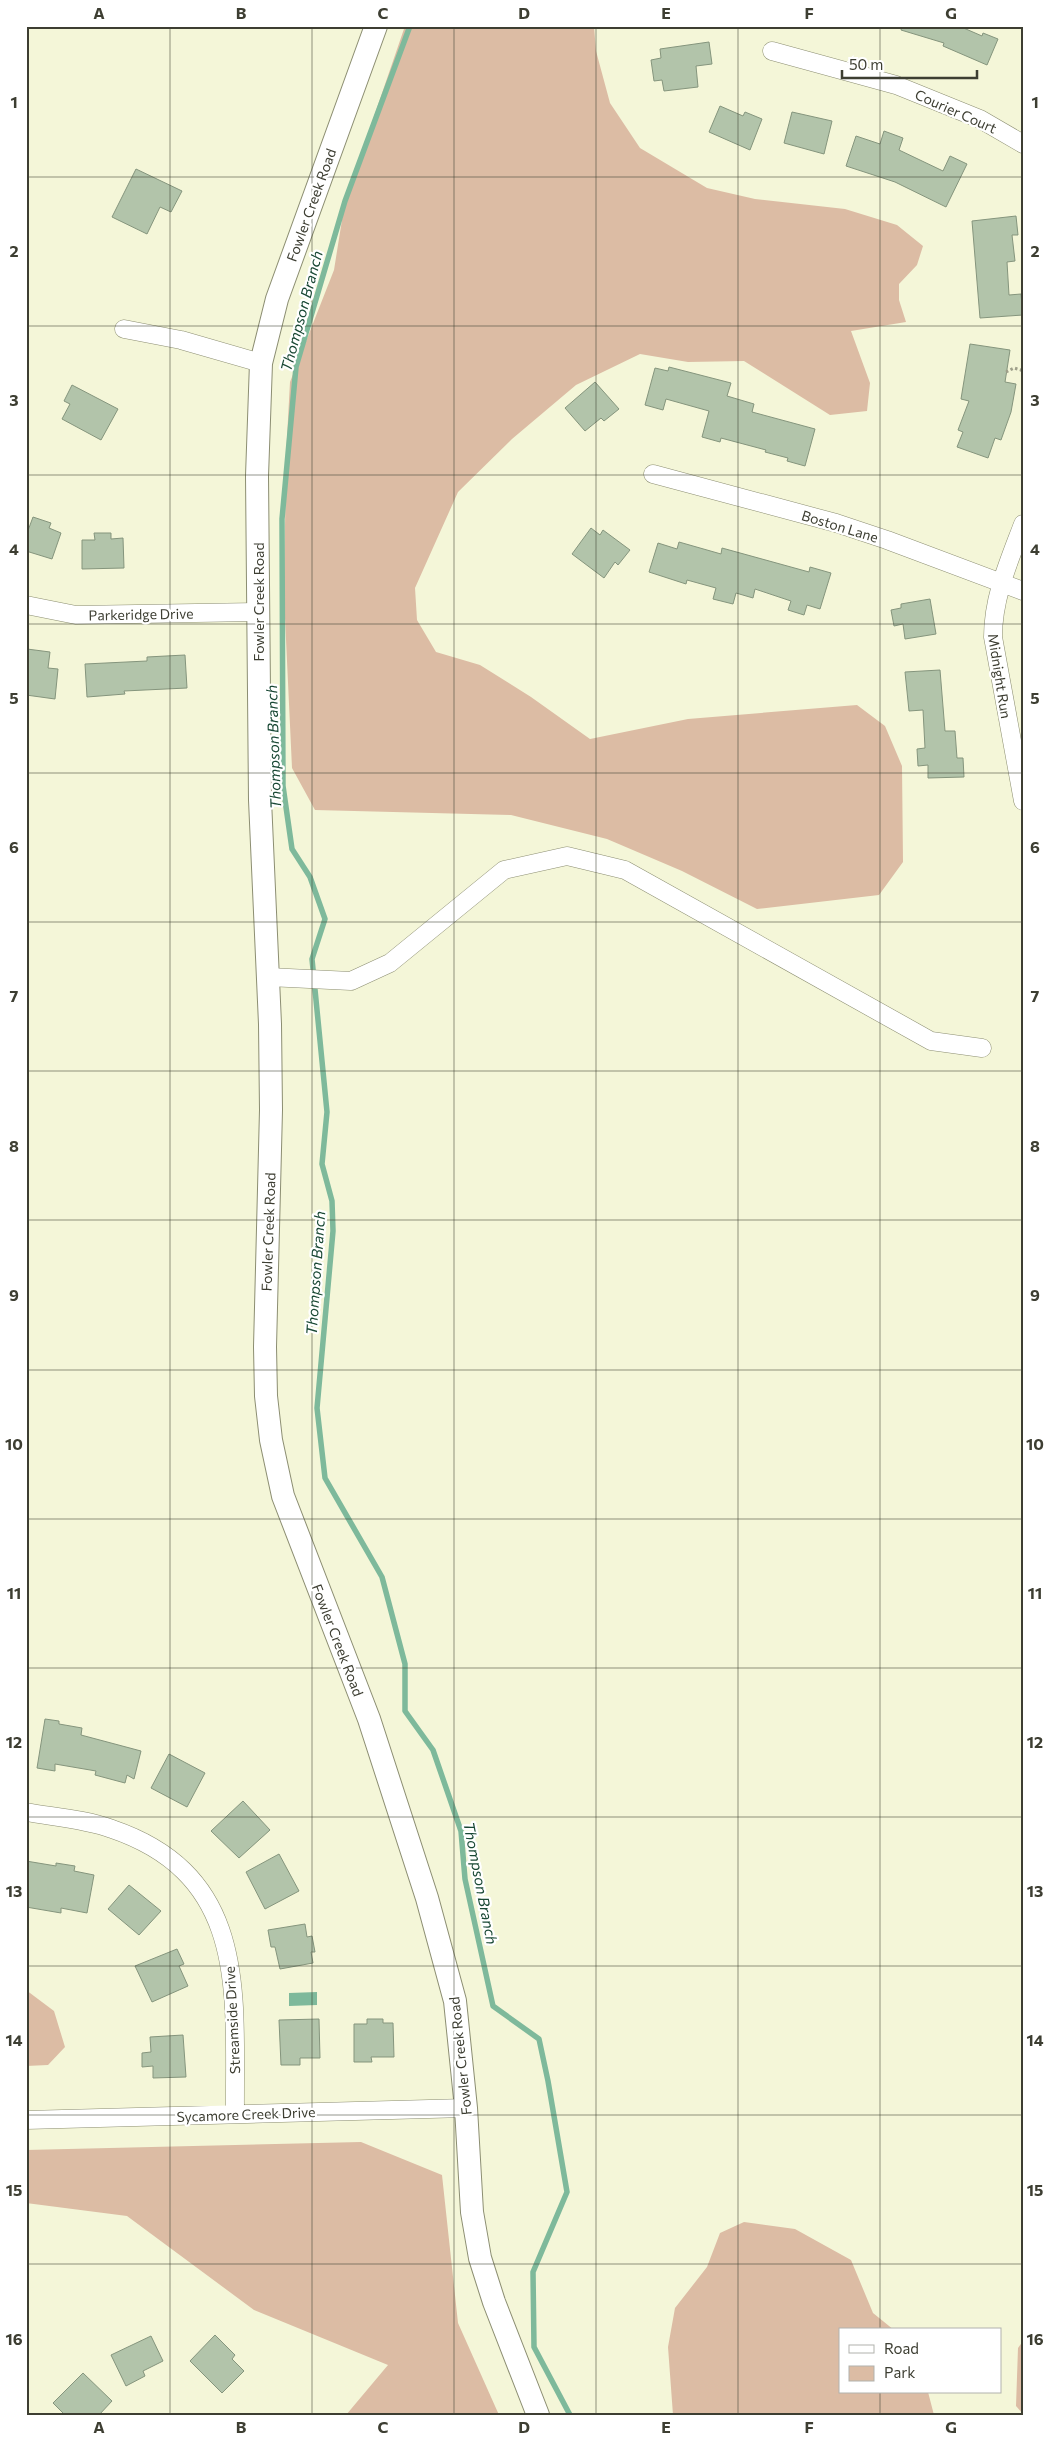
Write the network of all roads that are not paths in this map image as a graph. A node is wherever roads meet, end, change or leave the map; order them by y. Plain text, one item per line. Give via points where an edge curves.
1 (376, 26) edge
2 (772, 51) dead end
3 (1023, 144) edge
4 (124, 329) dead end
5 (261, 363) junction
6 (653, 474) dead end
7 (1023, 524) edge
8 (1001, 583) junction
9 (1023, 591) edge
10 (26, 605) edge
11 (258, 612) junction
12 (1023, 801) edge
13 (268, 976) junction
14 (982, 1048) dead end
15 (26, 1812) edge
16 (466, 2108) junction
17 (235, 2114) junction
18 (26, 2120) edge
19 (538, 2415) edge

1 - 5 main road, Fowler Creek Road via 277,298
2 - 3 street, Courier Court via 896,85 980,119
4 - 5 street via 181,340
5 - 11 main road, Fowler Creek Road via 257,476
6 - 8 street, Boston Lane via 836,523
7 - 8 street, Midnight Run
8 - 9 street, Boston Lane
8 - 12 street, Midnight Run via 993,617 993,637
10 - 11 street, Parkeridge Drive via 76,615
11 - 13 main road, Fowler Creek Road via 260,800
13 - 14 street via 351,981 390,963 504,870 567,856 625,870 931,1041
13 - 16 main road, Fowler Creek Road via 271,1110 265,1347 271,1440 283,1496 369,1719 427,1898 455,2001
15 - 17 street, Streamside Drive via 96,1824 137,1839 176,1864 205,1897 223,1932 231,1969
16 - 17 street, Sycamore Creek Drive
16 - 19 main road, Fowler Creek Road via 472,2212 480,2258
17 - 18 street, Sycamore Creek Drive

